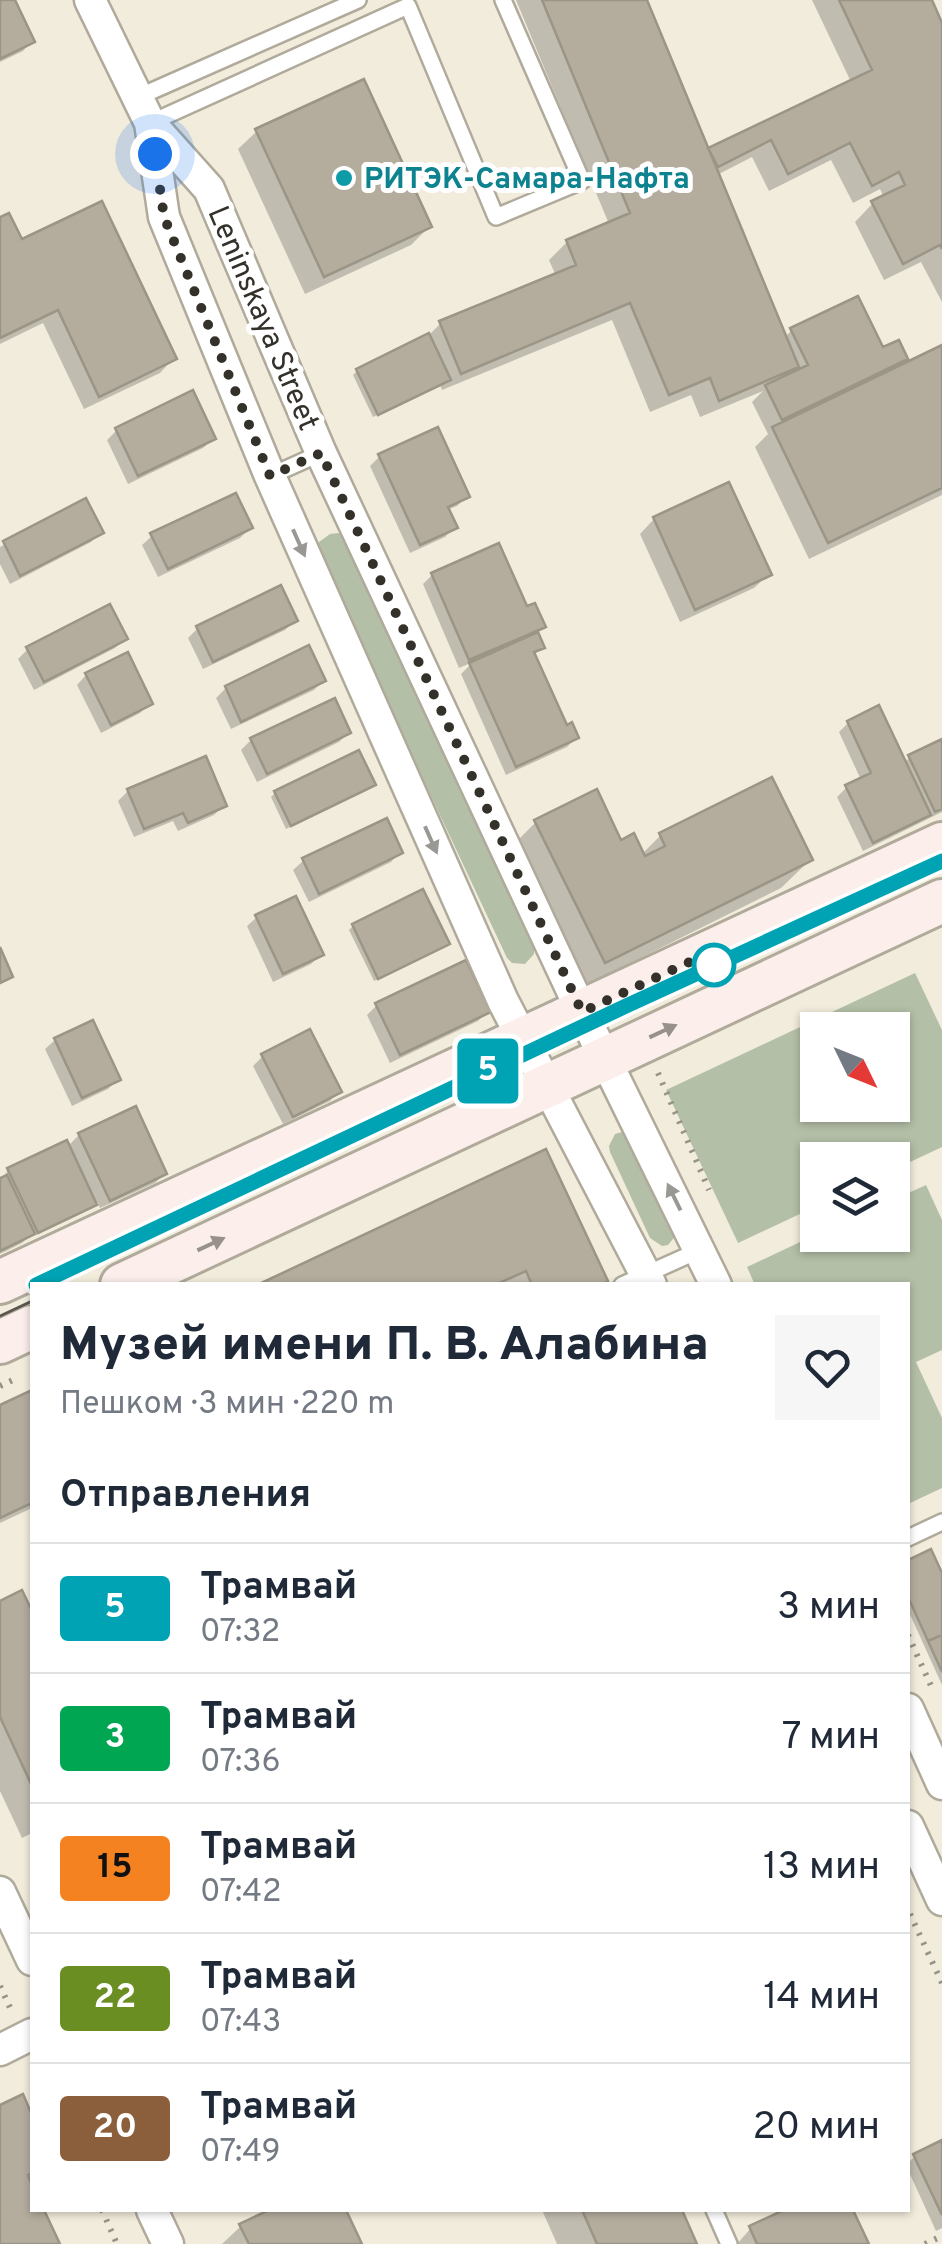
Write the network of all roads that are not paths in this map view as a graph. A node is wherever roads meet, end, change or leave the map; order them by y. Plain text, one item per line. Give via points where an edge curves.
1 (90, 0) edge
2 (358, 0) edge
3 (503, 0) edge
4 (143, 110) junction
5 (321, 453) junction
6 (270, 476) junction
7 (942, 844) edge
8 (942, 901) edge
9 (582, 1012) junction
10 (522, 1039) junction
11 (624, 1050) junction
12 (546, 1086) junction
13 (700, 1250) junction
14 (0, 1282) edge
15 (128, 1282) edge
16 (640, 1282) edge
17 (715, 1282) edge
18 (30, 1328) edge
19 (0, 1342) edge
20 (942, 1522) edge
21 (910, 1537) edge
22 (910, 1714) edge
23 (942, 1784) edge
24 (910, 1830) edge
25 (0, 1892) edge
26 (942, 1900) edge
27 (30, 1956) edge
28 (30, 2035) edge
29 (0, 2050) edge
30 (153, 2212) edge
31 (715, 2212) edge
32 (168, 2244) edge
33 (730, 2244) edge

1 - 4 street, Leninskaya Street
2 - 4 lane
3 - 4 lane via 582,181 496,217 408,6
4 - 5 street, Leninskaya Street via 209,189
4 - 6 street, Leninskaya Street via 164,217
5 - 6 lane
5 - 9 street, Leninskaya Street
6 -> 10 street, Leninskaya Street
7 - 9 main road
11 -> 8 main road
9 - 10 main road
9 - 11 street, Leninskaya Street
10 - 12 street, Leninskaya Street
10 - 14 main road
11 - 12 main road
13 -> 11 street, Leninskaya Street
15 -> 12 main road
12 - 16 street, Leninskaya Street
13 - 16 lane
13 - 17 street, Leninskaya Street
18 - 19 main road
20 - 21 lane
22 - 23 street
24 - 26 street
25 - 27 street
28 - 29 street
30 - 32 street
31 - 33 lane

